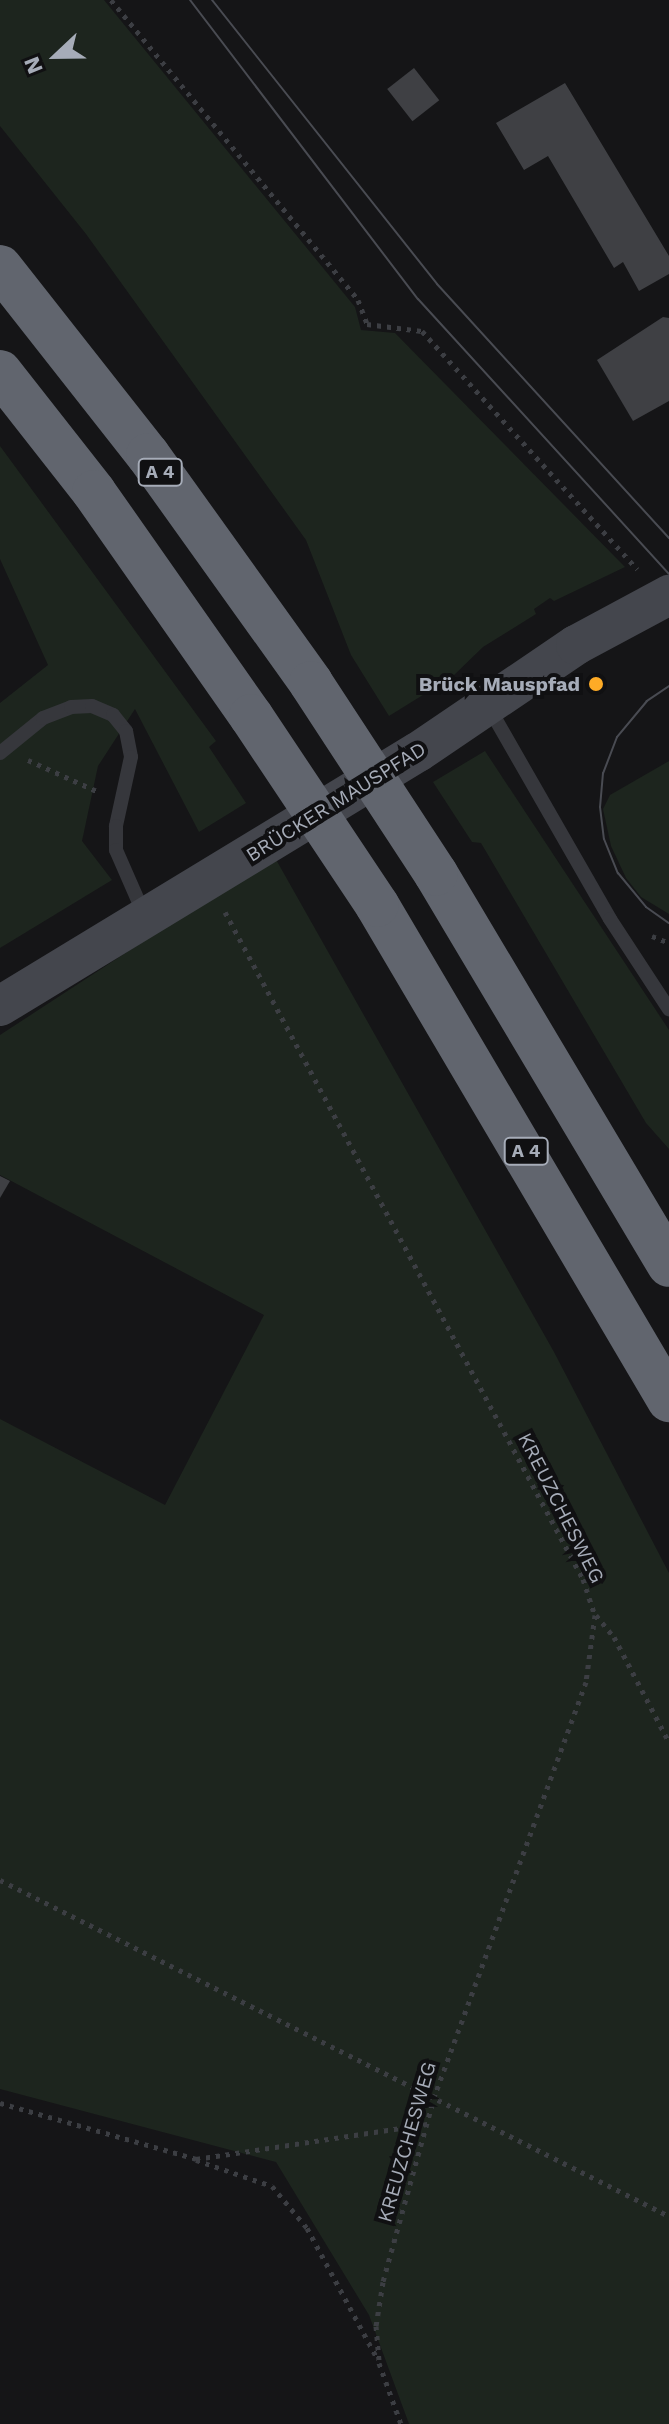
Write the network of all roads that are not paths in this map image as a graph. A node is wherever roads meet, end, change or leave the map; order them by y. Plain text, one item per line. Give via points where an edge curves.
1 (0, 267) edge
2 (0, 372) edge
3 (656, 602) edge
4 (488, 706) junction
5 (2, 751) edge
6 (147, 918) junction
7 (663, 992) edge
8 (0, 1006) edge
9 (669, 1009) edge
10 (669, 1265) edge
11 (669, 1400) edge

1 - 10 highway, A 4, bridge via 148,455 311,683 436,874
2 - 11 highway, A 4, bridge via 94,492 377,905
3 - 4 main road, BRÜCKER MAUSPFAD via 576,645
4 - 6 main road, BRÜCKER MAUSPFAD
4 - 7 lane via 610,919
5 - 6 lane via 43,718 71,707 92,706 113,715 126,731 131,757 116,850
6 - 8 main road, BRÜCKER MAUSPFAD
7 - 9 lane

